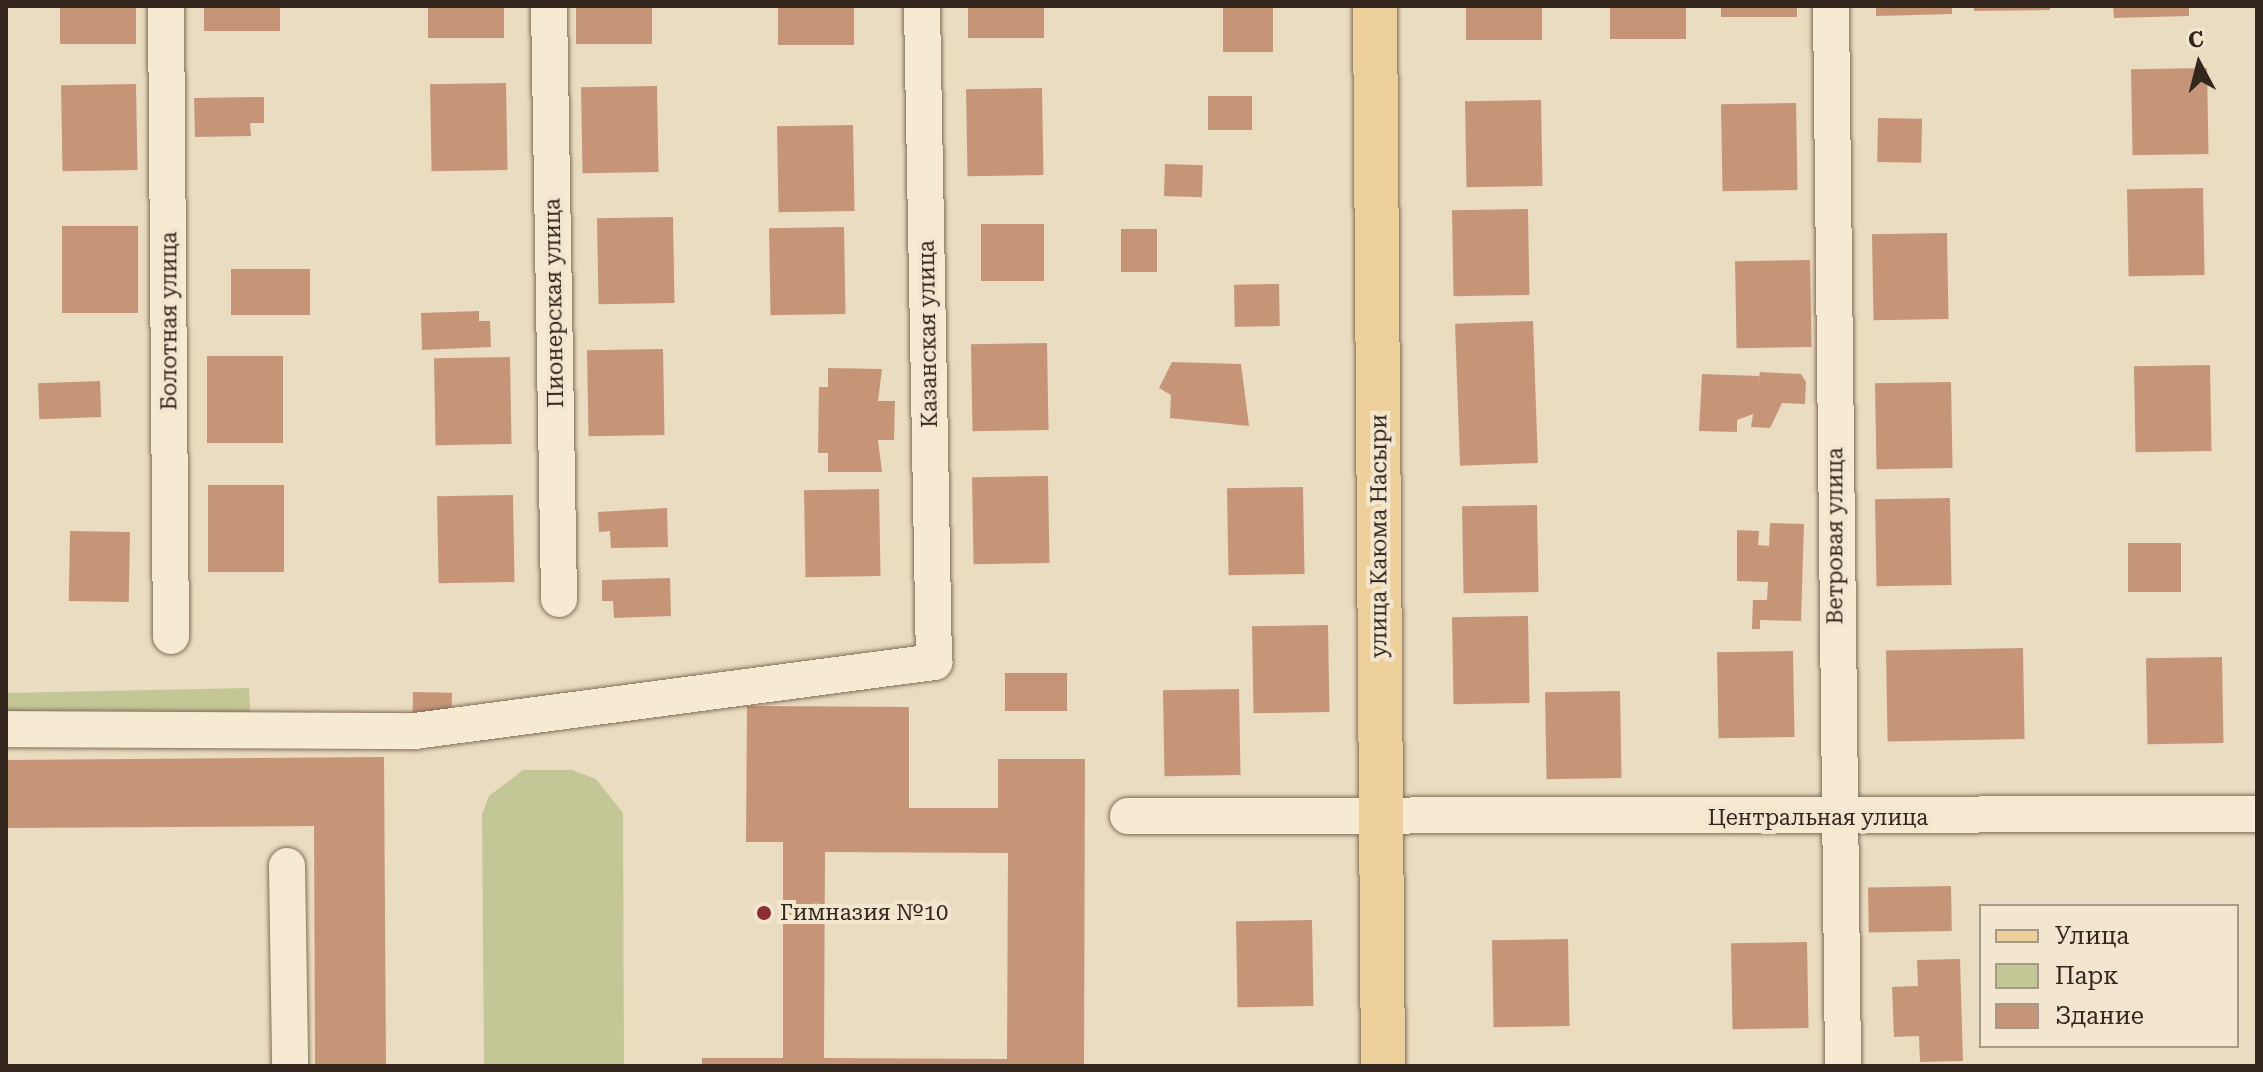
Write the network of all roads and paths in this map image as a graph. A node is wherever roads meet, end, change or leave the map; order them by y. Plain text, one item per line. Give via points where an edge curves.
1 (166, 6) edge
2 (549, 6) edge
3 (922, 6) edge
4 (1375, 6) edge
5 (1831, 6) edge
6 (559, 599) dead end
7 (171, 636) dead end
8 (6, 729) edge
9 (2257, 814) edge
10 (1128, 816) dead end
11 (1380, 817) junction
12 (1837, 819) junction
13 (287, 866) dead end
14 (290, 1066) edge
15 (1383, 1066) edge
16 (1843, 1066) edge

1 - 7 street, Болотная улица
2 - 6 street, Пионерская улица
3 - 8 street, Казанская улица via 934,662 415,731
4 - 11 main road, улица Каюма Насыри
5 - 12 street, Ветровая улица
9 - 12 street, Центральная улица
10 - 11 street, Центральная улица
11 - 12 street, Центральная улица
11 - 15 main road, улица Каюма Насыри
12 - 16 street, Ветровая улица
13 - 14 street

